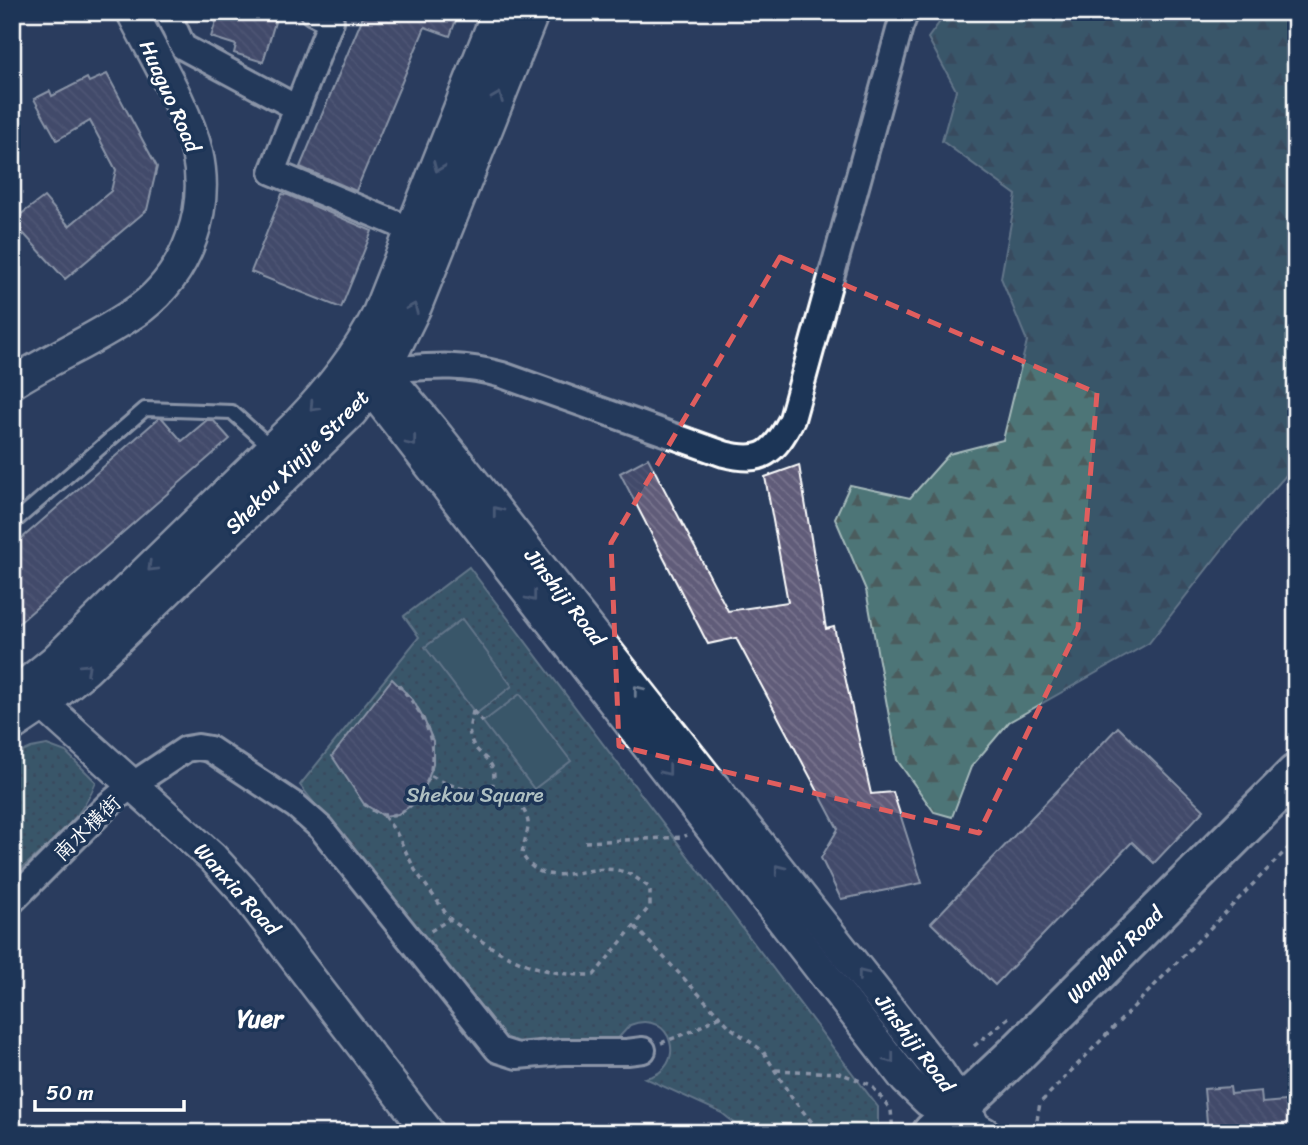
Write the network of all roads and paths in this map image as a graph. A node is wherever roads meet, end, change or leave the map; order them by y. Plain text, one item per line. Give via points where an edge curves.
1 (132, 12) edge
2 (167, 12) edge
3 (313, 12) edge
4 (499, 12) edge
5 (531, 12) edge
6 (906, 12) edge
7 (297, 108) junction
8 (412, 230) junction
9 (370, 371) junction
10 (12, 383) edge
11 (273, 449) junction
12 (12, 524) edge
13 (398, 685) dead end
14 (23, 691) edge
15 (483, 722) dead end
16 (12, 724) edge
17 (1296, 774) edge
18 (430, 775) junction
19 (132, 785) junction
20 (491, 791) junction
21 (364, 804) dead end
22 (1296, 808) edge
23 (384, 816) junction
24 (706, 822) junction
25 (1296, 840) edge
26 (585, 842) dead end
27 (12, 901) edge
28 (450, 919) junction
29 (821, 922) junction
30 (635, 927) junction
31 (412, 943) junction
32 (803, 947) junction
33 (720, 1016) junction
34 (643, 1050) joint
35 (776, 1070) junction
36 (1037, 1120) dead end
37 (962, 1124) edge
38 (429, 1133) edge
39 (832, 1133) edge
40 (893, 1133) edge

1 - 10 street, Huaguo Road via 196,150 200,196 191,241 167,282 146,303
2 - 7 street via 183,47
3 - 7 street via 331,21
4 -> 8 main road, Shekou Xinjie Street
9 -> 5 main road, Shekou Xinjie Street via 415,305
6 - 9 street via 792,419 771,451 741,459 474,367
7 - 8 street via 272,172
8 - 9 main road, Shekou Xinjie Street via 378,317
9 -> 11 main road, Shekou Xinjie Street via 326,394
14 -> 9 main road, Shekou Xinjie Street via 78,676 317,446
9 -> 24 street, Jinshiji Road
29 -> 9 street, Jinshiji Road via 442,440
11 - 12 lane via 232,412 145,409
11 -> 14 main road, Shekou Xinjie Street
13 - 18 path via 413,700 433,741
14 - 16 main road, Shekou Xinjie Street
14 - 19 street, Wanxia Road
15 - 20 path via 473,711 469,734 492,764 496,776
17 - 37 main road, Wanghai Road
18 - 20 path via 462,789
18 - 23 path via 413,804 398,814
19 - 27 street, 南水横街
19 - 31 street, 南水横街 via 186,749 198,747 222,755 321,828
19 - 38 street, Wanxia Road via 244,892
20 - 30 path via 507,797 525,813 528,825 522,854 536,871 552,875 615,869 632,874 650,888 650,906
21 - 23 path
22 - 37 main road, Wanghai Road
23 - 28 path
24 - 26 path via 683,837
24 - 32 street, Jinshiji Road
25 - 36 path via 1040,1103
28 - 30 path via 500,954 539,969 579,976 594,975
28 - 31 path
29 - 32 street via 826,947 819,953
37 -> 29 street, Jinshiji Road via 939,1072
30 - 33 path
31 - 34 street, 南水横街 via 493,1046 504,1053
32 -> 37 street, Jinshiji Road via 906,1080
33 - 34 path
33 - 35 path via 763,1051
35 - 39 path via 815,1126
35 - 40 path via 839,1073 871,1085 891,1110

